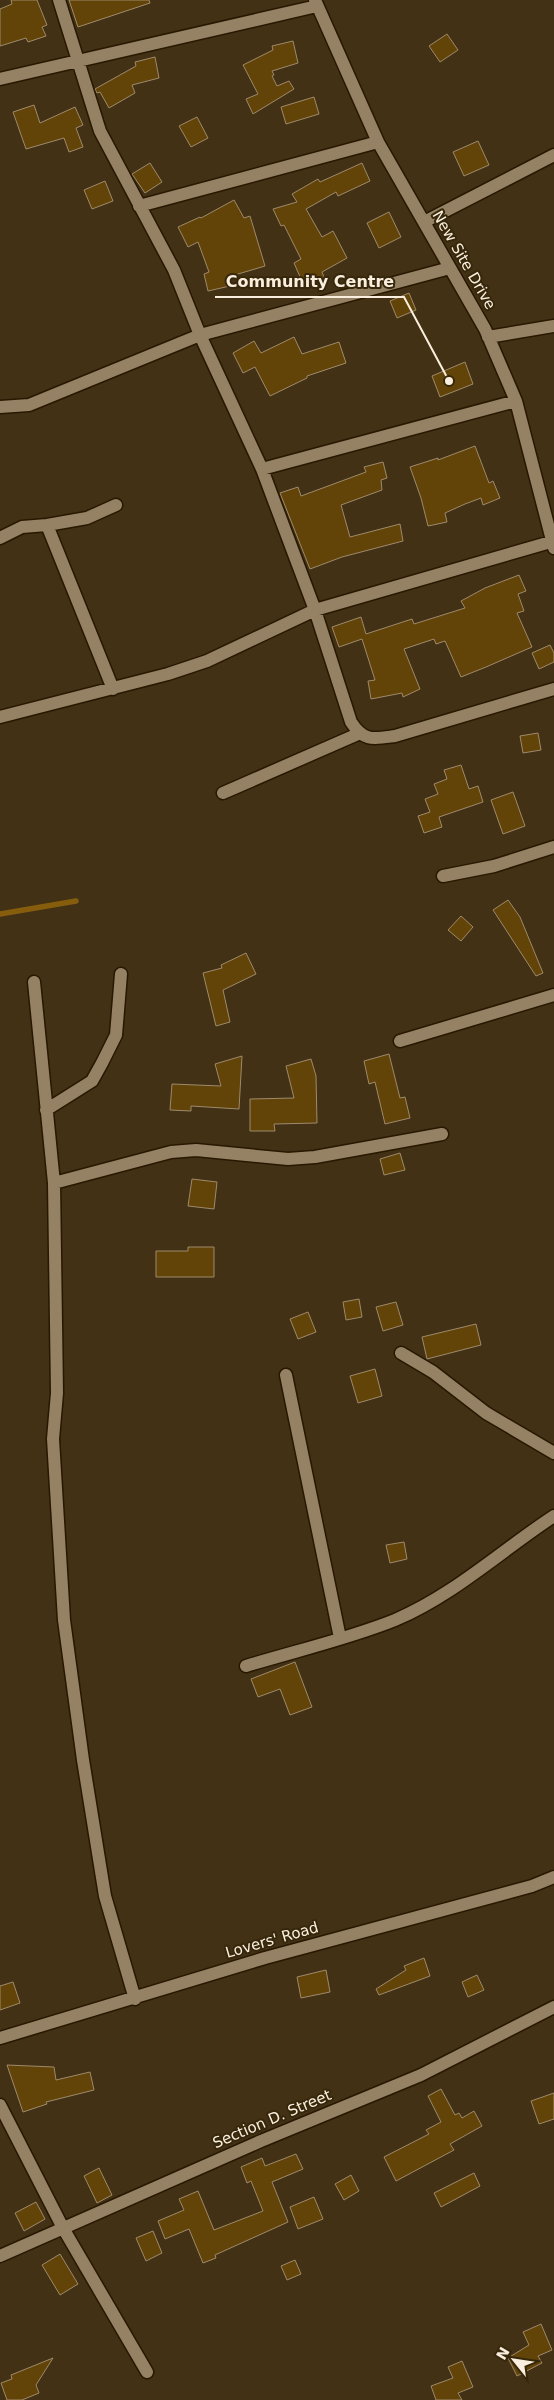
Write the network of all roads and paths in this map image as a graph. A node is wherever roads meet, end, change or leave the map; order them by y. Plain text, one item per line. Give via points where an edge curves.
1 (59, 0) edge
2 (316, 3) edge
3 (77, 61) junction
4 (0, 79) edge
5 (378, 142) junction
6 (554, 155) edge
7 (139, 206) junction
8 (424, 222) junction
9 (450, 268) junction
10 (554, 326) edge
11 (200, 335) junction
12 (488, 337) junction
13 (516, 401) junction
14 (0, 408) edge
15 (262, 470) junction
16 (116, 505) dead end
17 (48, 525) junction
18 (0, 538) edge
19 (553, 543) edge
20 (315, 610) junction
21 (113, 689) junction
22 (554, 689) edge
23 (0, 717) edge
24 (358, 734) junction
25 (223, 793) dead end
26 (554, 847) edge
27 (444, 876) dead end
28 (121, 974) dead end
29 (34, 982) dead end
30 (554, 995) edge
31 (400, 1041) dead end
32 (46, 1110) junction
33 (442, 1134) dead end
34 (54, 1183) junction
35 (401, 1352) dead end
36 (286, 1375) dead end
37 (554, 1453) edge
38 (554, 1516) edge
39 (340, 1638) junction
40 (246, 1666) dead end
41 (554, 1877) edge
42 (135, 1999) junction
43 (554, 2007) edge
44 (0, 2038) edge
45 (0, 2105) edge
46 (63, 2228) junction
47 (0, 2256) edge
48 (147, 2372) dead end

1 - 3 street
2 - 3 street
2 - 5 street, New Site Drive
3 - 4 street
3 - 7 street via 100,130
5 - 7 street
5 - 8 street, New Site Drive
6 - 8 street
7 - 11 street via 174,270
8 - 9 street, New Site Drive
9 - 11 street
9 - 12 street, New Site Drive
10 - 12 street
11 - 14 street via 29,405
11 - 15 street
12 - 13 street, New Site Drive
13 - 15 street
13 - 19 street, New Site Drive
15 - 20 street
16 - 17 street via 87,518
17 - 18 street via 22,527
17 - 21 street
19 - 20 street
20 - 21 street via 207,661
20 - 24 street via 351,722
21 - 23 street
22 - 24 street via 395,736 374,739
24 - 25 street
26 - 27 street via 494,866
28 - 32 street via 116,1035 102,1063 92,1081
29 - 32 street
30 - 31 street
32 - 34 street
33 - 34 street via 288,1159 196,1150 171,1152
34 - 42 street via 57,1393 53,1439 64,1620 106,1896
35 - 37 street via 486,1413
36 - 39 street
38 - 39 street via 439,1597 396,1619
39 - 40 street
41 - 42 street, Lovers' Road via 532,1886 265,1958
42 - 44 street, Lovers' Road
43 - 46 street, Section D. Street via 421,2076 261,2141
45 - 46 street
46 - 47 street, Section D. Street
46 - 48 street

